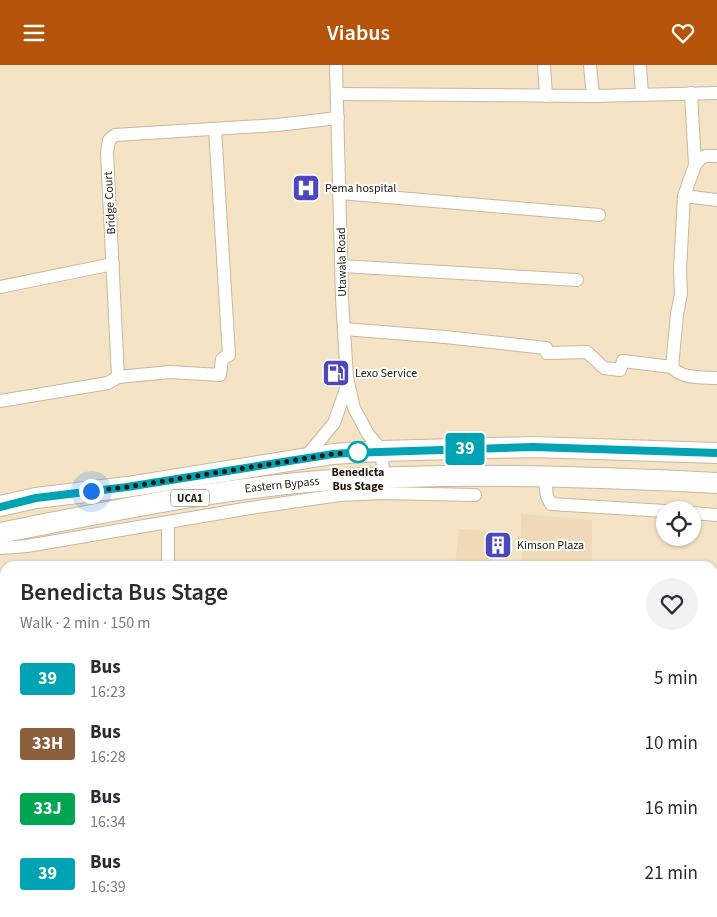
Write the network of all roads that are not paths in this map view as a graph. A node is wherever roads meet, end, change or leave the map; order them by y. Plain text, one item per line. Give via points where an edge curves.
1 (336, 65) edge
2 (544, 65) edge
3 (590, 65) edge
4 (640, 65) edge
5 (691, 93) junction
6 (717, 93) edge
7 (338, 94) junction
8 (642, 95) junction
9 (546, 96) junction
10 (593, 96) junction
11 (338, 118) junction
12 (215, 129) junction
13 (717, 156) edge
14 (695, 165) junction
15 (340, 193) junction
16 (684, 196) junction
17 (717, 200) edge
18 (599, 215) dead end
19 (113, 265) junction
20 (342, 265) junction
21 (577, 280) dead end
22 (0, 287) edge
23 (344, 329) junction
24 (672, 367) junction
25 (118, 377) junction
26 (717, 379) edge
27 (348, 383) junction
28 (0, 401) edge
29 (382, 451) junction
30 (717, 453) edge
31 (305, 459) junction
32 (544, 476) junction
33 (382, 477) junction
34 (717, 483) edge
35 (475, 495) dead end
36 (0, 507) edge
37 (656, 510) edge
38 (108, 511) junction
39 (701, 514) edge
40 (717, 515) edge
41 (168, 522) junction
42 (115, 531) junction
43 (0, 533) edge
44 (0, 549) edge
45 (168, 561) edge

1 - 7 street, Utawala Road
2 - 9 street
3 - 10 street
4 - 8 street
5 - 6 street
5 - 8 street
5 - 14 street
7 - 9 street
7 - 11 street, Utawala Road
8 - 10 street
9 - 10 street
11 - 12 street, Bridge Court
11 - 15 street, Utawala Road
12 - 19 street, Bridge Court via 115,135 109,141
12 - 25 street via 229,355 222,359 220,375 170,372
13 - 14 street via 701,158
14 - 16 street
15 - 18 street
15 - 20 street, Utawala Road
16 - 17 street
16 - 24 street via 681,294
19 - 22 street
19 - 25 street, Bridge Court
20 - 21 street
20 - 23 street, Utawala Road
23 - 24 street via 546,348 547,353 587,352 604,369 620,370 623,361
23 - 27 street, Utawala Road
24 - 26 street via 676,372 687,375
25 - 28 street via 108,383
27 - 29 street, Utawala Road via 354,408
27 - 31 street via 334,423
29 - 30 main road, Eastern Bypass / UCA1 via 533,447
29 - 31 main road, Eastern Bypass / UCA1
29 - 33 street
31 - 36 main road, Eastern Bypass / UCA1 via 36,498
32 - 33 main road, Eastern Bypass / UCA1
32 - 34 main road, Eastern Bypass / UCA1
32 - 37 street via 551,504
33 - 38 main road, Eastern Bypass / UCA1 via 266,486
35 - 41 street via 345,495
38 - 42 street
38 - 43 main road, Eastern Bypass / UCA1
39 - 40 street
41 - 42 street
41 - 45 street
42 - 44 street

